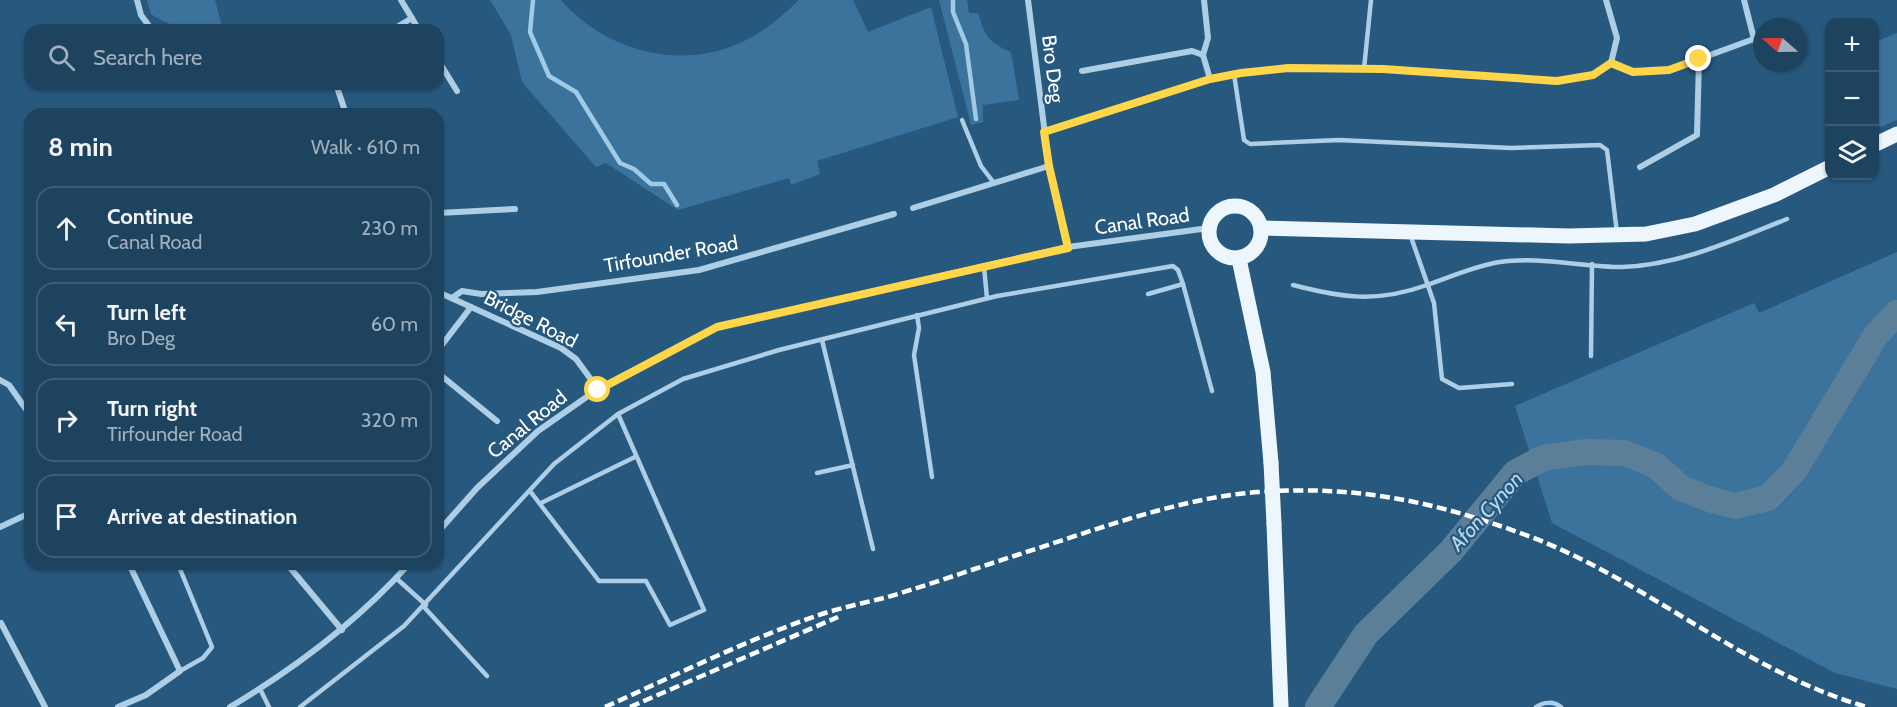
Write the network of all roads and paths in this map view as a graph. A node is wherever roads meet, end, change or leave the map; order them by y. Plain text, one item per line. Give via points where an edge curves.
1 (137, 0) edge
2 (401, 0) edge
3 (1028, 0) edge
4 (1204, 0) edge
5 (1371, 0) edge
6 (1606, 0) edge
7 (1744, 0) edge
8 (412, 18) junction
9 (148, 24) edge
10 (402, 24) edge
11 (416, 24) edge
12 (1753, 35) edge
13 (1753, 39) edge
14 (1203, 55) junction
15 (1699, 59) junction
16 (1611, 63) junction
17 (1364, 69) junction
18 (444, 70) edge
19 (1082, 71) dead end
20 (1234, 74) junction
21 (1210, 79) junction
22 (338, 90) edge
23 (457, 91) dead end
24 (344, 108) edge
25 (962, 120) dead end
26 (1044, 132) junction
27 (1897, 134) edge
28 (1879, 143) edge
29 (1049, 166) junction
30 (1640, 167) dead end
31 (1825, 170) edge
32 (994, 183) junction
33 (515, 208) dead end
34 (913, 208) dead end
35 (444, 213) edge
36 (894, 214) dead end
37 (1787, 219) dead end
38 (1209, 228) junction
39 (1262, 228) junction
40 (1409, 231) junction
41 (1617, 235) junction
42 (1068, 248) junction
43 (1239, 259) junction
44 (1592, 264) junction
45 (984, 267) junction
46 (1183, 284) junction
47 (1293, 285) dead end
48 (1426, 286) junction
49 (444, 294) edge
50 (1148, 294) dead end
51 (452, 298) junction
52 (987, 298) junction
53 (471, 307) junction
54 (917, 315) junction
55 (822, 340) junction
56 (444, 342) edge
57 (1591, 356) dead end
58 (444, 378) edge
59 (0, 380) edge
60 (1512, 384) dead end
61 (598, 390) junction
62 (1212, 391) dead end
63 (24, 406) edge
64 (618, 414) junction
65 (497, 421) dead end
66 (635, 457) junction
67 (853, 465) junction
68 (817, 473) dead end
69 (932, 477) dead end
70 (530, 491) junction
71 (541, 503) junction
72 (24, 516) edge
73 (444, 525) edge
74 (0, 527) edge
75 (873, 549) dead end
76 (132, 570) edge
77 (180, 570) edge
78 (292, 570) edge
79 (403, 570) edge
80 (396, 578) junction
81 (425, 606) junction
82 (1, 623) edge
83 (342, 630) junction
84 (180, 671) junction
85 (487, 676) dead end
86 (260, 689) junction
87 (45, 707) edge
88 (118, 707) edge
89 (230, 707) edge
90 (269, 707) edge
91 (300, 707) edge
92 (1281, 707) edge
93 (1536, 707) edge
94 (1561, 707) edge

1 - 9 street
2 - 8 street
3 - 26 street, Bro Deg
4 - 14 street via 1208,38
5 - 17 lane
6 - 16 street via 1617,38
7 - 12 street
8 - 10 street
8 - 11 street
13 - 15 street
14 - 19 street via 1192,51
14 - 21 street
15 - 16 street via 1669,70 1633,72
15 - 30 street via 1697,135
16 - 17 street via 1593,75 1557,81
17 - 20 street via 1288,68
18 - 23 street
20 - 21 street
20 - 41 lane via 1244,140 1250,144 1339,141 1511,148 1600,145 1607,150
21 - 26 street
22 - 24 street
25 - 32 lane via 981,166
26 - 29 street, Bro Deg
27 - 28 main road
29 - 32 street
29 - 42 street, Bro Deg
31 - 41 main road via 1774,195 1695,224 1646,234
32 - 34 street
33 - 35 street
36 - 51 street, Tirfounder Road via 699,270 537,292 462,291
37 - 44 lane via 1711,249 1662,262 1621,267
38 - 39 main road via 1216,214 1231,206 1247,208
38 - 42 street, Canal Road
38 - 43 main road via 1216,251
39 - 40 main road
39 - 43 main road via 1259,245
40 - 41 main road
40 - 48 lane
42 - 45 street, Canal Road
43 - 92 main road, bridge via 1263,372 1271,463
44 - 48 lane via 1502,261 1468,269
44 - 57 lane
45 - 52 lane
45 - 61 street, Canal Road via 717,327
46 - 50 lane
46 - 52 lane via 1173,266
46 - 62 lane
47 - 48 lane via 1365,298 1387,297
48 - 60 lane via 1434,303 1442,379 1459,388
49 - 51 street, Bridge Road
51 - 53 street, Bridge Road
52 - 54 lane
53 - 56 street
53 - 61 street, Bridge Road via 561,348 576,360
54 - 55 lane
54 - 69 lane via 915,355
55 - 64 lane via 684,379
55 - 67 lane
58 - 65 street
59 - 63 street via 9,385
61 - 73 street, Canal Road via 538,431
64 - 66 lane
64 - 70 lane via 554,464
66 - 71 lane
66 - 71 lane via 704,610 670,625 646,581 599,581
67 - 68 lane
67 - 75 lane
70 - 71 lane
70 - 81 lane
72 - 74 street
76 - 84 street
77 - 84 lane via 212,647 203,658
78 - 83 street
79 - 80 street
80 - 81 lane
80 - 83 street
81 - 85 lane
81 - 91 lane
82 - 87 street
83 - 86 street
84 - 88 street via 146,695
86 - 89 street
86 - 90 lane
93 - 94 lane via 1542,703

